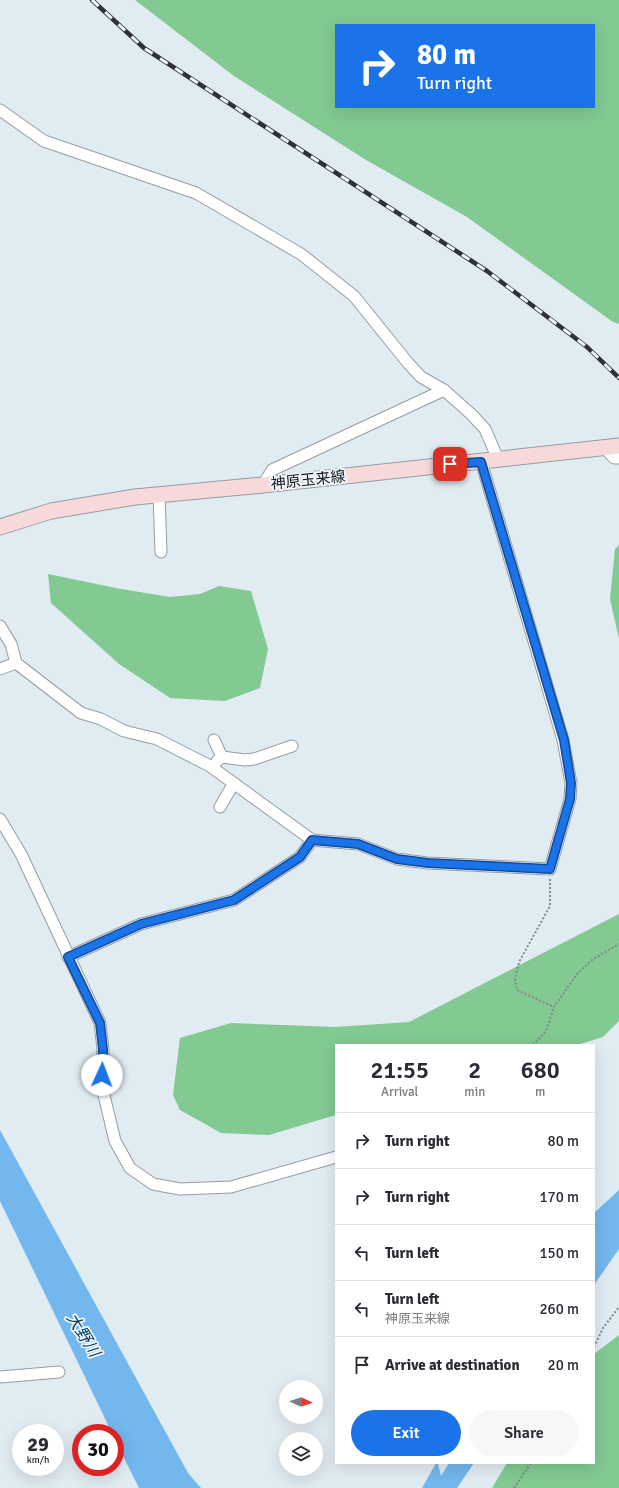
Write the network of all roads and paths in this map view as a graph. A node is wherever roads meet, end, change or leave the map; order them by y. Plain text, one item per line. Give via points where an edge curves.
1 (0, 110) edge
2 (444, 390) junction
3 (612, 446) edge
4 (619, 458) edge
5 (498, 459) junction
6 (481, 462) junction
7 (263, 485) junction
8 (159, 494) junction
9 (0, 526) edge
10 (160, 552) dead end
11 (0, 626) edge
12 (16, 663) junction
13 (0, 669) edge
14 (214, 740) dead end
15 (292, 746) dead end
16 (222, 757) junction
17 (210, 766) junction
18 (234, 783) junction
19 (220, 807) dead end
20 (0, 819) edge
21 (312, 840) junction
22 (550, 869) junction
23 (619, 944) edge
24 (68, 957) junction
25 (554, 1007) junction
26 (534, 1044) edge
27 (335, 1157) edge
28 (619, 1307) edge
29 (595, 1345) edge
30 (59, 1372) dead end
31 (0, 1377) edge
32 (530, 1464) edge
33 (514, 1488) edge

1 - 2 street via 44,141 196,193 302,254 354,296 421,377
2 - 5 street via 485,429
2 - 7 street via 272,470
3 - 4 street via 614,458
3 - 5 main road, 神原玉来線
5 - 6 main road, 神原玉来線
6 - 7 main road, 神原玉来線
6 - 22 street via 564,740 571,783 570,799
7 - 8 main road, 神原玉来線
8 - 9 main road, 神原玉来線 via 50,511
8 - 10 street
11 - 12 street via 11,644
12 - 13 street
12 - 17 street via 81,713 124,731 157,739
14 - 16 street
15 - 16 street via 254,759
16 - 17 street
17 - 18 street
18 - 19 street
18 - 21 street
20 - 24 street via 21,854
21 - 22 street via 358,844 397,859 420,862
21 - 24 street via 300,857 234,900 141,924
22 - 25 path via 550,906 519,962 515,979 517,990
23 - 25 path via 593,959 577,974
24 - 27 street via 100,1023 103,1049 102,1087 115,1140 130,1168 153,1184 180,1189 231,1187
25 - 26 path via 546,1031
28 - 29 path via 603,1328
30 - 31 street
32 - 33 path

